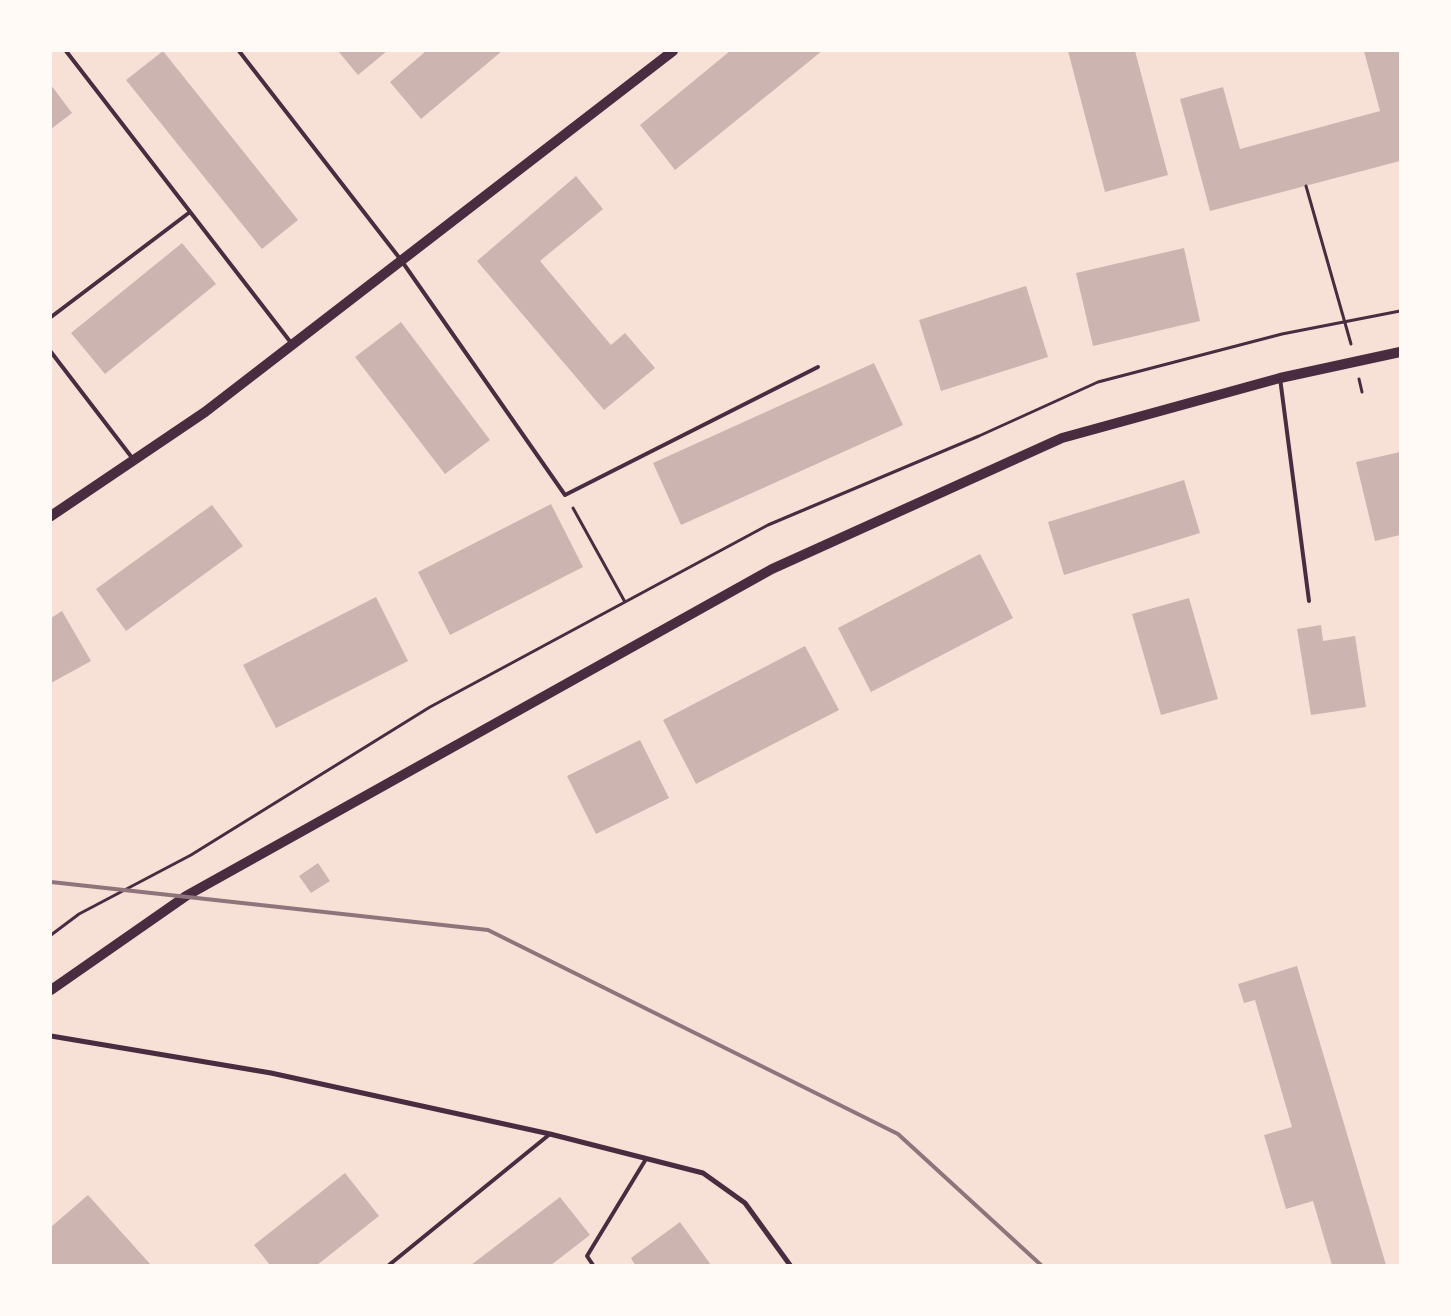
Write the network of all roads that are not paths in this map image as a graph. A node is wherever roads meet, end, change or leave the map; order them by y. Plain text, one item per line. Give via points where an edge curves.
1 (66, 51) edge
2 (239, 51) edge
3 (673, 51) edge
4 (190, 212) junction
5 (401, 260) junction
6 (51, 317) edge
7 (293, 344) junction
8 (51, 352) edge
9 (1400, 352) edge
10 (818, 367) dead end
11 (1280, 378) junction
12 (134, 461) junction
13 (51, 516) edge
14 (1309, 601) dead end
15 (51, 990) edge
16 (51, 1036) edge
17 (550, 1134) junction
18 (646, 1159) junction
19 (389, 1265) edge
20 (593, 1265) edge
21 (790, 1265) edge

1 - 4 lane
2 - 5 lane
3 - 5 main road
4 - 6 lane
4 - 7 lane
5 - 7 main road
5 - 10 lane via 565,495
7 - 12 main road via 205,412
8 - 12 lane
9 - 11 main road
11 - 14 lane
11 - 15 main road via 1062,438 772,569 186,896
12 - 13 main road
16 - 17 street via 271,1073
17 - 18 street
17 - 19 lane
18 - 20 lane via 587,1256
18 - 21 street via 703,1173 744,1203

